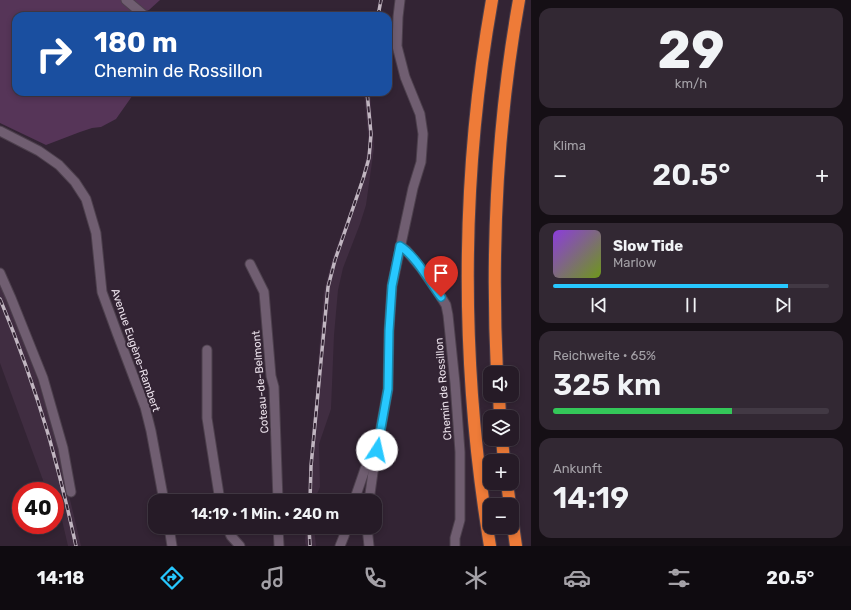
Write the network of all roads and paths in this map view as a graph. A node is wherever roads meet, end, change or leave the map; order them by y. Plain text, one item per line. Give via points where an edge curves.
1 (126, 0) edge
2 (400, 0) edge
3 (492, 0) edge
4 (519, 0) edge
5 (140, 12) edge
6 (0, 131) edge
7 (400, 246) junction
8 (250, 264) dead end
9 (0, 273) edge
10 (207, 350) dead end
11 (498, 366) edge
12 (374, 465) junction
13 (71, 492) dead end
14 (163, 494) edge
15 (219, 494) edge
16 (278, 494) edge
17 (356, 494) edge
18 (370, 494) edge
19 (460, 520) junction
20 (170, 534) edge
21 (231, 534) edge
22 (278, 534) edge
23 (345, 534) edge
24 (368, 534) edge
25 (514, 534) edge
26 (172, 546) edge
27 (240, 546) edge
28 (279, 546) edge
29 (340, 546) edge
30 (369, 546) edge
31 (455, 546) edge
32 (461, 546) edge
33 (490, 546) edge
34 (516, 546) edge

1 - 5 street
2 - 7 street via 398,46 405,77 420,114 423,134 421,162
3 - 33 highway via 474,141 468,289 473,411
4 - 11 highway via 510,52 496,217
6 - 14 street, Avenue Eugène-Rambert via 58,164 75,182 86,199 96,233 102,292 145,407
7 - 12 street via 392,286 388,389
7 - 19 street, Chemin de Rossillon via 421,268 446,305 456,383
8 - 16 street, Coteau-de-Belmont via 264,292 274,388
9 - 13 street via 43,378 63,448
10 - 15 street via 207,418
12 - 17 street via 365,469
12 - 18 street
19 - 31 street, Chemin de Rossillon
19 - 32 street
20 - 26 street
21 - 27 street
22 - 28 street
23 - 29 street
24 - 30 street
25 - 34 highway

